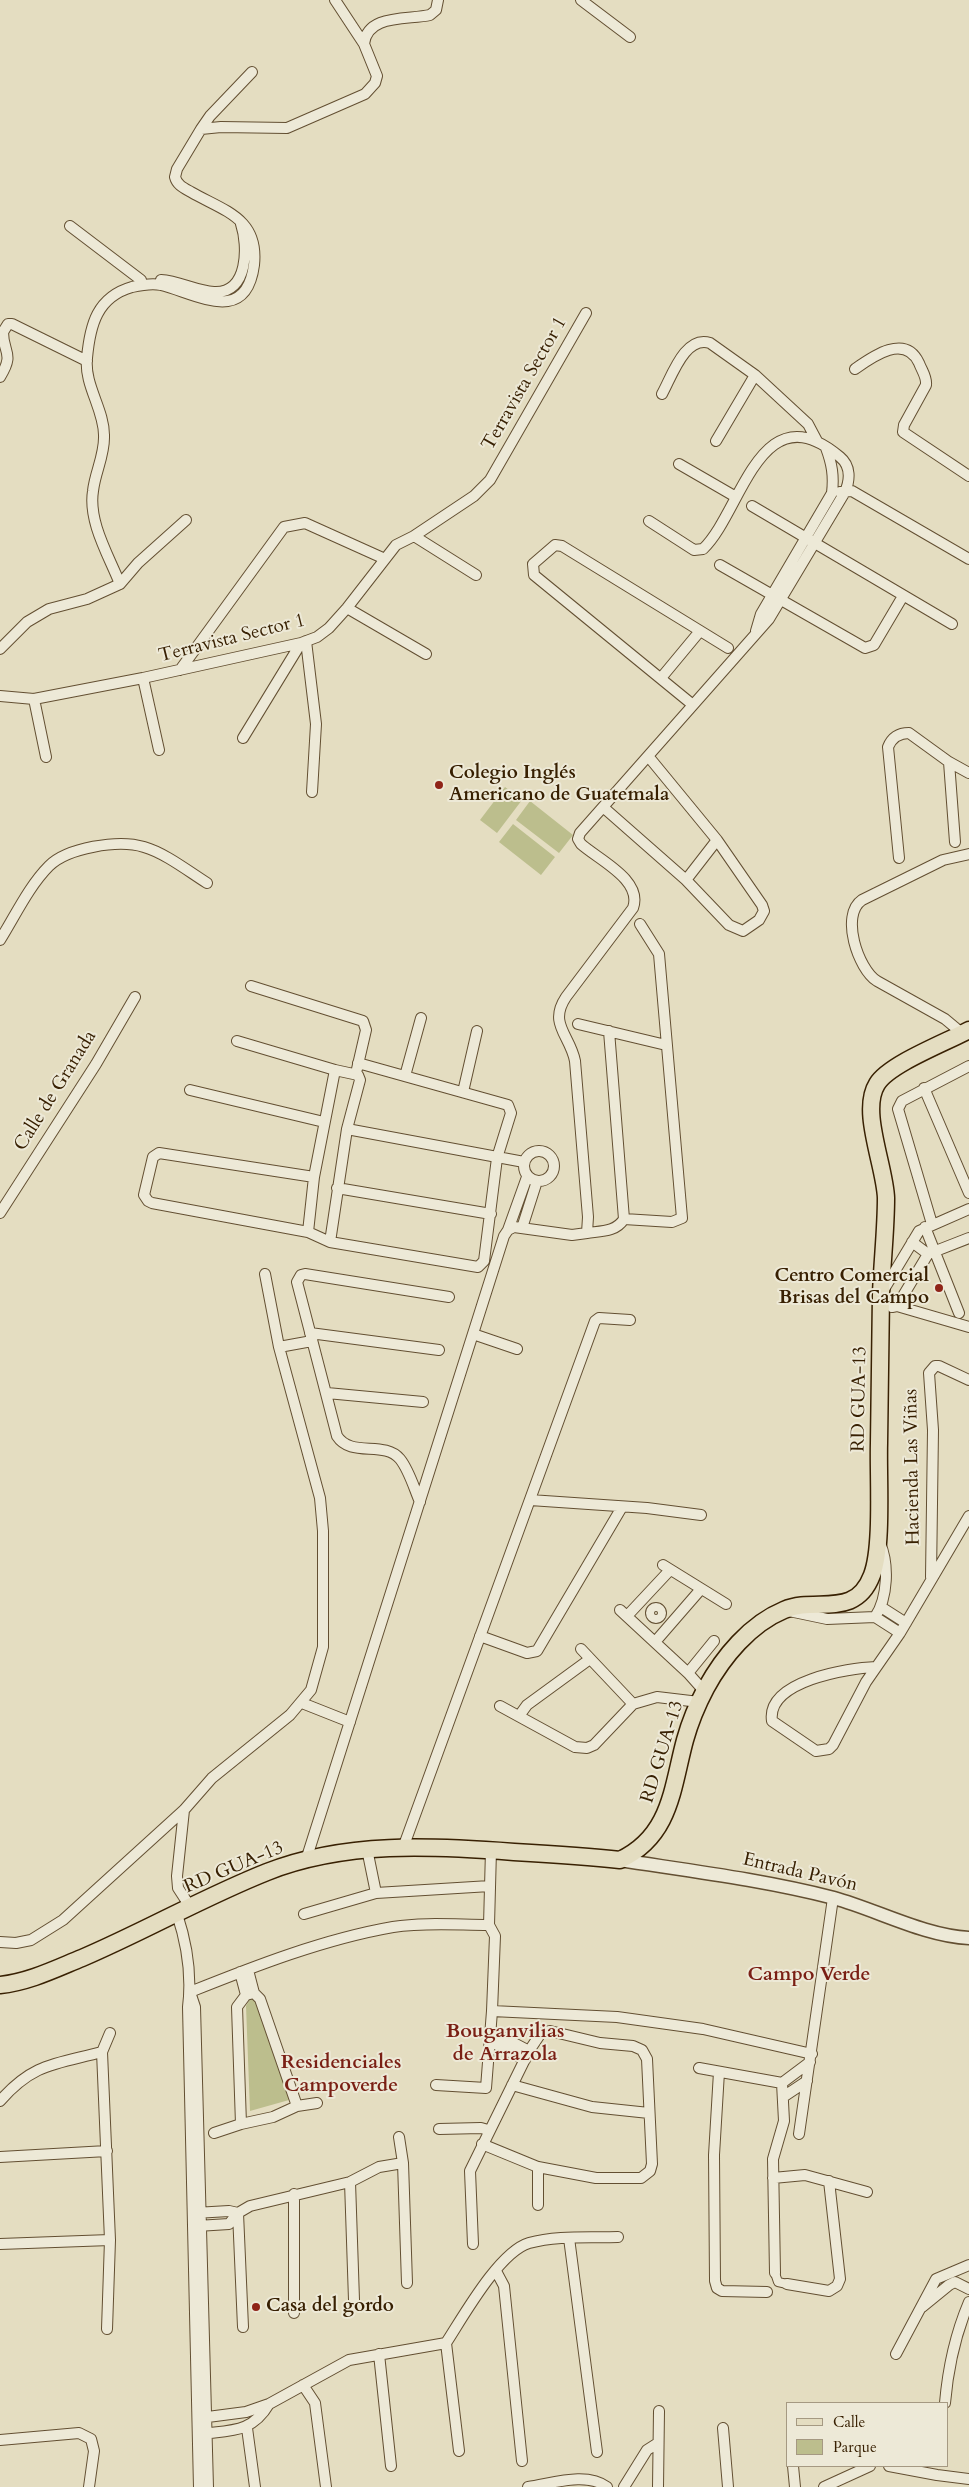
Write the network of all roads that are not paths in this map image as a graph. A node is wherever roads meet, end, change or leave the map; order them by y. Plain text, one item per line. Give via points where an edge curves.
1 (335, 0) edge
2 (438, 0) edge
3 (581, 0) edge
4 (630, 37) dead end
5 (364, 44) junction
6 (252, 72) dead end
7 (200, 130) junction
8 (240, 220) junction
9 (70, 226) dead end
10 (141, 280) junction
11 (126, 289) junction
12 (586, 313) dead end
13 (87, 361) junction
14 (855, 368) dead end
15 (755, 375) junction
16 (0, 377) edge
17 (662, 394) dead end
18 (716, 441) dead end
19 (821, 444) junction
20 (679, 464) dead end
21 (969, 476) edge
22 (845, 492) junction
23 (832, 493) junction
24 (736, 497) junction
25 (752, 506) dead end
26 (186, 520) dead end
27 (649, 521) dead end
28 (414, 536) junction
29 (811, 541) junction
30 (385, 558) junction
31 (969, 559) edge
32 (720, 565) dead end
33 (476, 576) dead end
34 (120, 584) junction
35 (903, 596) junction
36 (777, 597) junction
37 (347, 608) junction
38 (952, 624) dead end
39 (700, 631) junction
40 (304, 642) junction
41 (728, 648) dead end
42 (0, 649) edge
43 (426, 654) dead end
44 (180, 670) junction
45 (143, 678) junction
46 (661, 678) junction
47 (0, 696) edge
48 (34, 699) junction
49 (693, 705) junction
50 (243, 738) dead end
51 (159, 750) dead end
52 (648, 756) junction
53 (46, 757) dead end
54 (949, 762) junction
55 (969, 773) edge
56 (312, 792) dead end
57 (603, 807) junction
58 (718, 840) junction
59 (955, 842) dead end
60 (969, 854) edge
61 (899, 858) dead end
62 (686, 880) junction
63 (207, 883) dead end
64 (640, 924) dead end
65 (0, 940) edge
66 (251, 986) dead end
67 (135, 997) dead end
68 (421, 1018) dead end
69 (578, 1024) dead end
70 (477, 1031) dead end
71 (609, 1031) junction
72 (966, 1032) edge
73 (237, 1040) dead end
74 (666, 1044) junction
75 (358, 1063) junction
76 (969, 1066) edge
77 (335, 1070) junction
78 (355, 1074) junction
79 (405, 1076) junction
80 (924, 1088) junction
81 (190, 1090) dead end
82 (463, 1092) junction
83 (324, 1122) junction
84 (347, 1129) junction
85 (497, 1158) junction
86 (524, 1162) junction
87 (314, 1177) junction
88 (527, 1177) junction
89 (537, 1181) junction
90 (337, 1188) junction
91 (969, 1193) edge
92 (969, 1209) edge
93 (0, 1213) edge
94 (492, 1214) junction
95 (624, 1219) junction
96 (929, 1226) junction
97 (522, 1228) junction
98 (508, 1230) junction
99 (308, 1232) junction
100 (587, 1233) junction
101 (969, 1238) edge
102 (330, 1242) junction
103 (912, 1242) junction
104 (932, 1253) junction
105 (265, 1274) dead end
106 (449, 1296) dead end
107 (886, 1303) junction
108 (959, 1313) dead end
109 (630, 1320) dead end
110 (969, 1327) edge
111 (474, 1334) junction
112 (311, 1337) junction
113 (280, 1347) junction
114 (517, 1349) dead end
115 (439, 1350) dead end
116 (969, 1380) edge
117 (327, 1393) junction
118 (423, 1402) dead end
119 (530, 1500) junction
120 (420, 1502) junction
121 (622, 1507) junction
122 (701, 1516) dead end
123 (969, 1516) edge
124 (877, 1538) junction
125 (931, 1578) junction
126 (701, 1589) junction
127 (642, 1600) junction
128 (726, 1604) dead end
129 (882, 1607) junction
130 (783, 1610) junction
131 (656, 1617) junction
132 (875, 1617) junction
133 (906, 1623) junction
134 (671, 1624) junction
135 (640, 1628) junction
136 (900, 1633) junction
137 (480, 1636) junction
138 (714, 1641) dead end
139 (655, 1642) junction
140 (580, 1649) dead end
141 (590, 1659) junction
142 (876, 1667) junction
143 (688, 1673) junction
144 (702, 1697) junction
145 (302, 1703) junction
146 (633, 1704) junction
147 (500, 1706) dead end
148 (519, 1716) junction
149 (350, 1722) junction
150 (184, 1810) junction
151 (403, 1848) junction
152 (367, 1849) junction
153 (491, 1850) junction
154 (306, 1860) junction
155 (620, 1860) junction
156 (490, 1886) junction
157 (376, 1893) junction
158 (833, 1898) junction
159 (184, 1911) junction
160 (304, 1914) dead end
161 (489, 1925) junction
162 (969, 1938) edge
163 (0, 1942) edge
164 (244, 1971) junction
165 (0, 1985) edge
166 (190, 1992) junction
167 (250, 1994) junction
168 (492, 2011) junction
169 (110, 2032) dead end
170 (491, 2036) junction
171 (102, 2052) junction
172 (527, 2055) junction
173 (811, 2058) junction
174 (699, 2068) dead end
175 (719, 2072) junction
176 (807, 2081) junction
177 (782, 2083) junction
178 (436, 2085) dead end
179 (512, 2085) junction
180 (783, 2097) junction
181 (0, 2101) edge
182 (317, 2103) dead end
183 (297, 2106) junction
184 (649, 2113) junction
185 (242, 2124) junction
186 (439, 2129) dead end
187 (488, 2130) junction
188 (214, 2133) dead end
189 (799, 2134) dead end
190 (399, 2137) dead end
191 (482, 2144) junction
192 (107, 2151) junction
193 (0, 2157) edge
194 (402, 2163) junction
195 (538, 2167) junction
196 (773, 2178) junction
197 (830, 2181) junction
198 (350, 2182) junction
199 (867, 2192) dead end
200 (294, 2194) junction
201 (538, 2205) dead end
202 (197, 2213) junction
203 (238, 2213) junction
204 (198, 2226) junction
205 (618, 2237) dead end
206 (569, 2238) junction
207 (110, 2240) junction
208 (0, 2244) edge
209 (473, 2244) dead end
210 (969, 2264) edge
211 (496, 2271) junction
212 (775, 2272) joint
213 (407, 2284) dead end
214 (786, 2284) joint
215 (969, 2289) edge
216 (767, 2292) dead end
217 (354, 2300) dead end
218 (969, 2302) edge
219 (916, 2312) junction
220 (294, 2313) dead end
221 (243, 2327) dead end
222 (106, 2329) dead end
223 (446, 2343) junction
224 (379, 2354) junction
225 (896, 2354) dead end
226 (303, 2385) junction
227 (944, 2402) edge
228 (269, 2404) junction
229 (659, 2412) dead end
230 (202, 2418) junction
231 (247, 2428) junction
232 (723, 2428) dead end
233 (202, 2434) junction
234 (0, 2440) edge
235 (658, 2443) junction
236 (459, 2450) dead end
237 (597, 2452) dead end
238 (522, 2461) dead end
239 (391, 2466) dead end
240 (793, 2467) edge
241 (866, 2467) edge
242 (899, 2467) edge
243 (937, 2471) edge
244 (969, 2479) edge
245 (88, 2487) edge
246 (199, 2487) edge
247 (208, 2487) edge
248 (255, 2487) edge
249 (326, 2487) edge
250 (528, 2487) edge
251 (607, 2487) edge
252 (624, 2487) edge
253 (658, 2487) edge
254 (728, 2487) edge
255 (795, 2487) edge
256 (824, 2487) edge

1 - 5 street
2 - 5 street via 436,10 430,15 374,25
3 - 4 street
5 - 7 street via 377,76 366,94 287,128 221,127
6 - 7 street
7 - 8 street via 177,169 176,180
8 - 10 street via 245,236 244,268 227,290 214,292 164,280
8 - 11 street via 252,233 254,265 251,278 236,299 212,302 152,284
9 - 10 street
10 - 11 street
11 - 13 street via 114,293 97,313
12 - 28 street, Terravista Sector 1 via 490,480 474,496
13 - 16 street via 8,324 3,332 8,355
13 - 34 street via 104,434 103,454 92,491 93,508
14 - 21 street via 885,350 904,350 916,357 926,378 926,386 903,432
15 - 17 street via 710,343 697,342 688,349
15 - 18 street
15 - 19 street via 808,424
19 - 22 street via 839,456 847,468 849,477
19 - 23 street via 832,462
19 - 24 street via 794,438 772,446 756,463
20 - 24 street
22 - 23 street
22 - 29 street
22 - 31 street via 852,491
23 - 29 street
24 - 27 street via 707,545 700,550 691,548
25 - 29 street
26 - 34 street via 138,563
28 - 30 street, Terravista Sector 1 via 396,545
28 - 33 street
29 - 35 street
29 - 36 street
30 - 37 street, Terravista Sector 1
30 - 44 street via 305,523 284,527
32 - 36 street
34 - 42 street via 88,600 49,609 27,622
35 - 36 street via 874,645 868,648
35 - 38 street
36 - 49 street via 769,619
37 - 40 street, Terravista Sector 1 via 328,628
37 - 43 street
39 - 41 street
39 - 46 street
39 - 46 street via 562,546 555,545 533,564 534,575
40 - 44 street, Terravista Sector 1
40 - 50 street
40 - 56 street via 316,724
44 - 45 street, Terravista Sector 1
45 - 48 street, Terravista Sector 1
45 - 51 street
46 - 49 street
47 - 48 street, Terravista Sector 1
48 - 53 street
49 - 52 street
52 - 57 street
52 - 58 street
54 - 55 street
54 - 59 street
54 - 61 street via 908,733 891,740 888,746
57 - 62 street
57 - 100 street via 578,839 631,883 636,900 560,1006 560,1027 575,1061
58 - 62 street
58 - 62 street via 762,904 764,911 759,920 743,931 733,927
60 - 72 street via 943,860 862,900 851,915 860,958 867,973
63 - 65 street via 143,846 72,852 46,868
64 - 74 street via 659,954
66 - 75 street via 364,1021 366,1030
67 - 93 street, Calle de Granada
68 - 79 street
69 - 71 street
70 - 82 street
71 - 74 street
71 - 95 street
72 - 107 main road, RD GUA-13 via 929,1049 878,1080 870,1096 886,1199
73 - 77 street
74 - 95 street via 682,1218 672,1222
75 - 78 street
75 - 79 street
76 - 80 street
77 - 78 street
77 - 83 street
78 - 84 street via 360,1080
79 - 82 street
80 - 91 street
80 - 96 street via 902,1101 899,1113
81 - 83 street
82 - 85 street via 504,1103 510,1108
83 - 87 street
84 - 85 street
84 - 90 street
85 - 86 street
85 - 94 street
86 - 88 street
86 - 89 street via 534,1151 541,1151 552,1158 553,1172
87 - 99 street
87 - 99 street via 159,1152 153,1157 144,1195 152,1203
88 - 89 street
88 - 98 street
89 - 97 street
90 - 94 street
90 - 102 street
92 - 96 street
94 - 102 street via 486,1258 478,1267
95 - 100 street via 611,1230
96 - 103 street via 919,1231
96 - 104 street
97 - 98 street
97 - 100 street via 572,1235
98 - 111 street
99 - 102 street
101 - 104 street
103 - 104 street
103 - 107 street
104 - 107 street
104 - 108 street
105 - 113 street
106 - 112 street via 301,1275 297,1282
107 - 110 street
107 - 124 main road, RD GUA-13
109 - 119 street via 599,1318 595,1322
111 - 114 street
111 - 120 street
112 - 113 street
112 - 115 street
112 - 117 street
113 - 145 street via 319,1488 323,1531 323,1647 317,1675
116 - 125 street, Hacienda Las Viñas via 939,1366 929,1373 933,1430
117 - 118 street
117 - 120 street via 340,1441 348,1446 392,1452 403,1464
119 - 121 street
119 - 137 street
120 - 149 street
121 - 122 street
121 - 137 street via 537,1651 527,1653
123 - 125 street, Hacienda Las Viñas
124 - 129 street, Hacienda Las Viñas via 884,1554 886,1573
124 - 130 main road, RD GUA-13 via 874,1571 859,1595 835,1605
125 - 133 street, Hacienda Las Viñas
126 - 127 street via 667,1568
126 - 128 street
126 - 134 street
127 - 131 street via 653,1608 650,1612
127 - 135 street via 624,1613
129 - 132 street, Hacienda Las Viñas
129 - 133 street
130 - 132 street via 827,1619
130 - 144 main road, RD GUA-13 via 749,1632 722,1662
131 - 134 street
131 - 135 street
132 - 136 street
133 - 136 street, Hacienda Las Viñas
134 - 139 street
135 - 139 street
136 - 142 street, Hacienda Las Viñas
137 - 151 street
138 - 143 street
139 - 143 street
140 - 141 street
141 - 146 street
141 - 148 street via 527,1705
142 - 142 street, Hacienda Las Viñas via 861,1667 803,1682 776,1701 772,1721 816,1751 829,1749 837,1741
143 - 144 street
144 - 146 street via 657,1697
144 - 155 main road, RD GUA-13 via 689,1726 672,1798 663,1818 644,1844
145 - 149 street
145 - 150 street via 212,1778
146 - 148 street via 594,1745 587,1748 575,1746
147 - 148 street
149 - 154 street
150 - 159 street via 177,1876
150 - 163 street via 63,1920 31,1940
151 - 152 main road, RD GUA-13
151 - 153 main road, RD GUA-13
152 - 154 main road, RD GUA-13
152 - 157 street
153 - 155 main road, RD GUA-13
153 - 156 street
154 - 159 main road, RD GUA-13 via 269,1871
155 - 158 street, Entrada Pavón via 737,1877
156 - 157 street
156 - 161 street
157 - 160 street
158 - 162 street, Entrada Pavón via 945,1934
158 - 173 street
159 - 165 main road, RD GUA-13 via 44,1974
159 - 166 street
161 - 164 street via 394,1927 315,1947
161 - 168 street via 495,1936
164 - 166 street
164 - 167 street
166 - 202 street
167 - 183 street via 260,1999
167 - 185 street via 237,2007
168 - 170 street
168 - 173 street via 617,2017 702,2029
169 - 171 street
170 - 172 street
170 - 178 street via 486,2088
171 - 181 street via 40,2068 16,2082
171 - 192 street
172 - 179 street
172 - 184 street via 541,2033 550,2031 642,2050 647,2059
173 - 176 street
173 - 177 street
174 - 175 street
175 - 177 street
175 - 216 street via 714,2155 715,2281 722,2291
176 - 180 street
176 - 189 street
177 - 180 street
179 - 184 street via 592,2107
179 - 187 street
180 - 196 street via 784,2121 773,2158
182 - 183 street
183 - 185 street via 273,2117
184 - 195 street via 652,2164 650,2171 641,2178 596,2178
185 - 188 street
186 - 187 street
187 - 191 street
190 - 194 street
191 - 195 street
191 - 209 street via 470,2172
192 - 193 street
192 - 207 street
194 - 198 street via 379,2167
194 - 213 street
195 - 201 street
196 - 197 street via 806,2175
196 - 212 street
197 - 199 street
197 - 214 street via 838,2284 830,2290
198 - 200 street
198 - 217 street
200 - 203 street via 250,2206
200 - 220 street
202 - 203 street
202 - 204 street
203 - 204 street via 229,2224
203 - 221 street
204 - 230 street
205 - 206 street
206 - 211 street via 528,2244 504,2260
206 - 237 street
207 - 208 street
207 - 222 street
210 - 219 street via 936,2278
211 - 223 street
211 - 238 street via 504,2286
212 - 214 street via 778,2282
215 - 219 street via 955,2282
218 - 227 street via 952,2352
219 - 225 street
223 - 224 street
223 - 236 street
224 - 226 street via 349,2360
224 - 239 street
226 - 228 street
226 - 249 street via 315,2403
228 - 230 street via 246,2412
228 - 231 street via 260,2418
229 - 235 street
230 - 233 street
231 - 233 street
231 - 248 street
232 - 254 street
233 - 246 street
233 - 247 street
234 - 245 street via 79,2433 88,2436 94,2451
235 - 252 street via 648,2450
235 - 253 street
240 - 255 street
241 - 256 street
242 - 243 street
243 - 244 street
250 - 251 street via 584,2479

